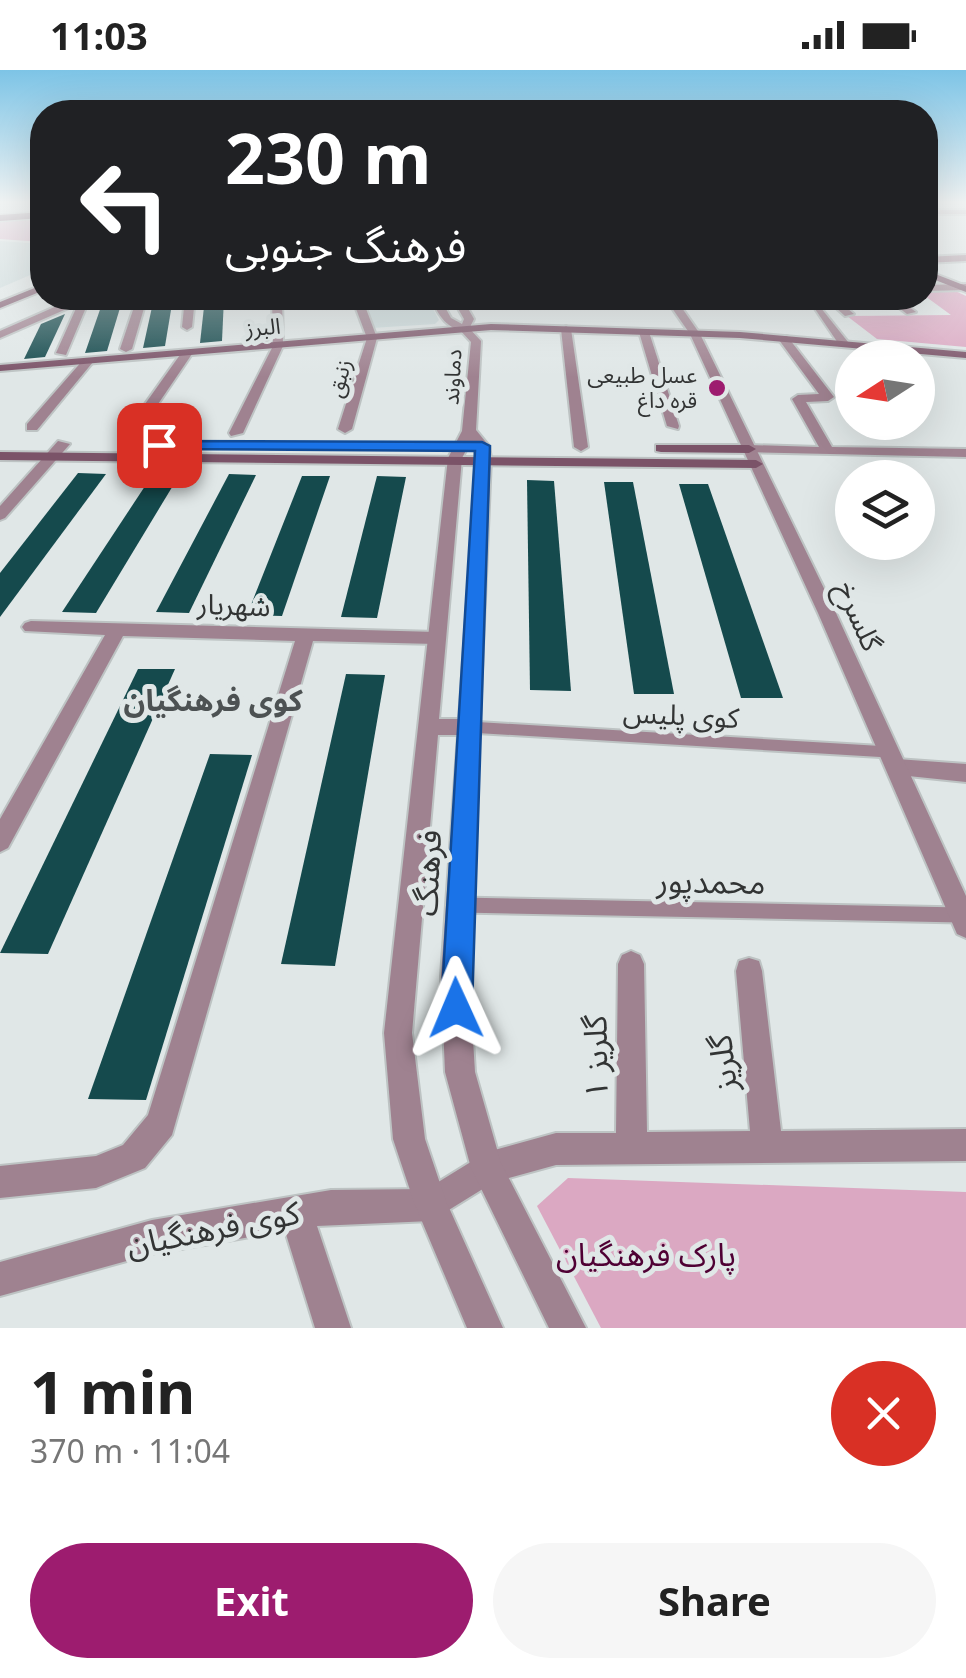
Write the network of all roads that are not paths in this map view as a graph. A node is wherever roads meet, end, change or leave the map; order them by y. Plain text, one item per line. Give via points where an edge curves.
1 (938, 278) edge
2 (938, 288) edge
3 (965, 288) edge
4 (30, 293) edge
5 (0, 305) edge
6 (57, 310) edge
7 (79, 310) edge
8 (138, 310) edge
9 (189, 310) edge
10 (277, 310) edge
11 (362, 310) edge
12 (442, 310) edge
13 (464, 310) edge
14 (679, 310) edge
15 (818, 310) edge
16 (844, 310) edge
17 (908, 310) edge
18 (911, 312) dead end
19 (849, 314) dead end
20 (187, 327) dead end
21 (464, 329) junction
22 (566, 329) junction
23 (644, 332) junction
24 (695, 334) junction
25 (0, 335) edge
26 (372, 338) junction
27 (783, 338) junction
28 (841, 340) edge
29 (835, 343) edge
30 (278, 346) junction
31 (126, 349) dead end
32 (62, 353) dead end
33 (935, 353) edge
34 (186, 354) junction
35 (966, 356) edge
36 (88, 362) junction
37 (0, 368) edge
38 (674, 426) dead end
39 (32, 427) dead end
40 (345, 429) dead end
41 (236, 432) dead end
42 (130, 434) dead end
43 (0, 443) edge
44 (581, 447) junction
45 (470, 448) junction
46 (58, 450) junction
47 (828, 451) junction
48 (966, 453) edge
49 (0, 456) edge
50 (753, 456) junction
51 (0, 515) edge
52 (31, 627) dead end
53 (118, 629) junction
54 (306, 634) junction
55 (436, 638) junction
56 (427, 727) junction
57 (469, 727) junction
58 (893, 760) junction
59 (966, 772) edge
60 (0, 842) edge
61 (459, 905) junction
62 (964, 920) edge
63 (630, 964) dead end
64 (748, 970) dead end
65 (966, 1146) edge
66 (767, 1147) junction
67 (632, 1148) junction
68 (487, 1168) junction
69 (0, 1182) edge
70 (431, 1205) junction
71 (296, 1213) junction
72 (0, 1279) edge
73 (333, 1328) edge
74 (485, 1328) edge
75 (568, 1328) edge

1 - 3 main road
2 - 3 street
4 - 5 main road
6 - 25 street
7 - 32 street
8 - 31 street
9 - 20 street
10 - 30 street
11 - 26 street
12 - 21 street
13 - 21 street, دماوند via 469,319
14 - 24 street, گلسرخ
15 - 28 street
16 - 19 street
17 - 18 street
21 - 22 main road, البرز
21 - 26 main road, البرز
21 - 45 street, دماوند via 476,342
22 - 23 main road, البرز
22 - 44 street
23 - 24 main road, البرز
23 - 38 street
24 - 27 main road, البرز
24 - 50 street, گلسرخ
26 - 30 main road, البرز
26 - 40 street, زنبق
27 - 29 main road, البرز
27 - 47 street via 828,396 798,399
30 - 34 main road, البرز
30 - 41 street
33 - 35 main road, البرز
34 - 36 main road, البرز
34 - 42 street
36 - 37 main road, البرز
36 - 39 street
43 - 46 main road
44 - 45 main road
44 - 50 main road
45 - 46 main road
45 - 50 main road
45 - 55 street, فرهنگ
45 - 57 street, فرهنگ
46 - 49 main road
46 - 51 street
47 - 48 street
47 - 50 street
50 - 58 street, گلسرخ
52 - 53 street, شهریار
53 - 54 street, شهریار
53 - 60 street
54 - 55 street, شهریار
54 - 69 street via 161,1124 134,1158 96,1172
55 - 56 street, فرهنگ
56 - 57 street
56 - 70 street, فرهنگ via 398,1033 409,1139
57 - 58 lane, کوی پلیس
57 - 61 street, فرهنگ
58 - 59 street
58 - 62 street, گلسرخ
61 - 62 lane, محمدپور
61 - 68 street, فرهنگ via 460,1072
63 - 67 street, گلریز ۱
64 - 66 street, گلریز
65 - 66 street
66 - 67 street
67 - 68 street via 556,1149
68 - 70 street
68 - 75 street, فرهنگ
70 - 71 street, کوی فرهنگیان
70 - 74 street, فرهنگ
71 - 72 street, کوی فرهنگیان via 152,1237
71 - 73 street

